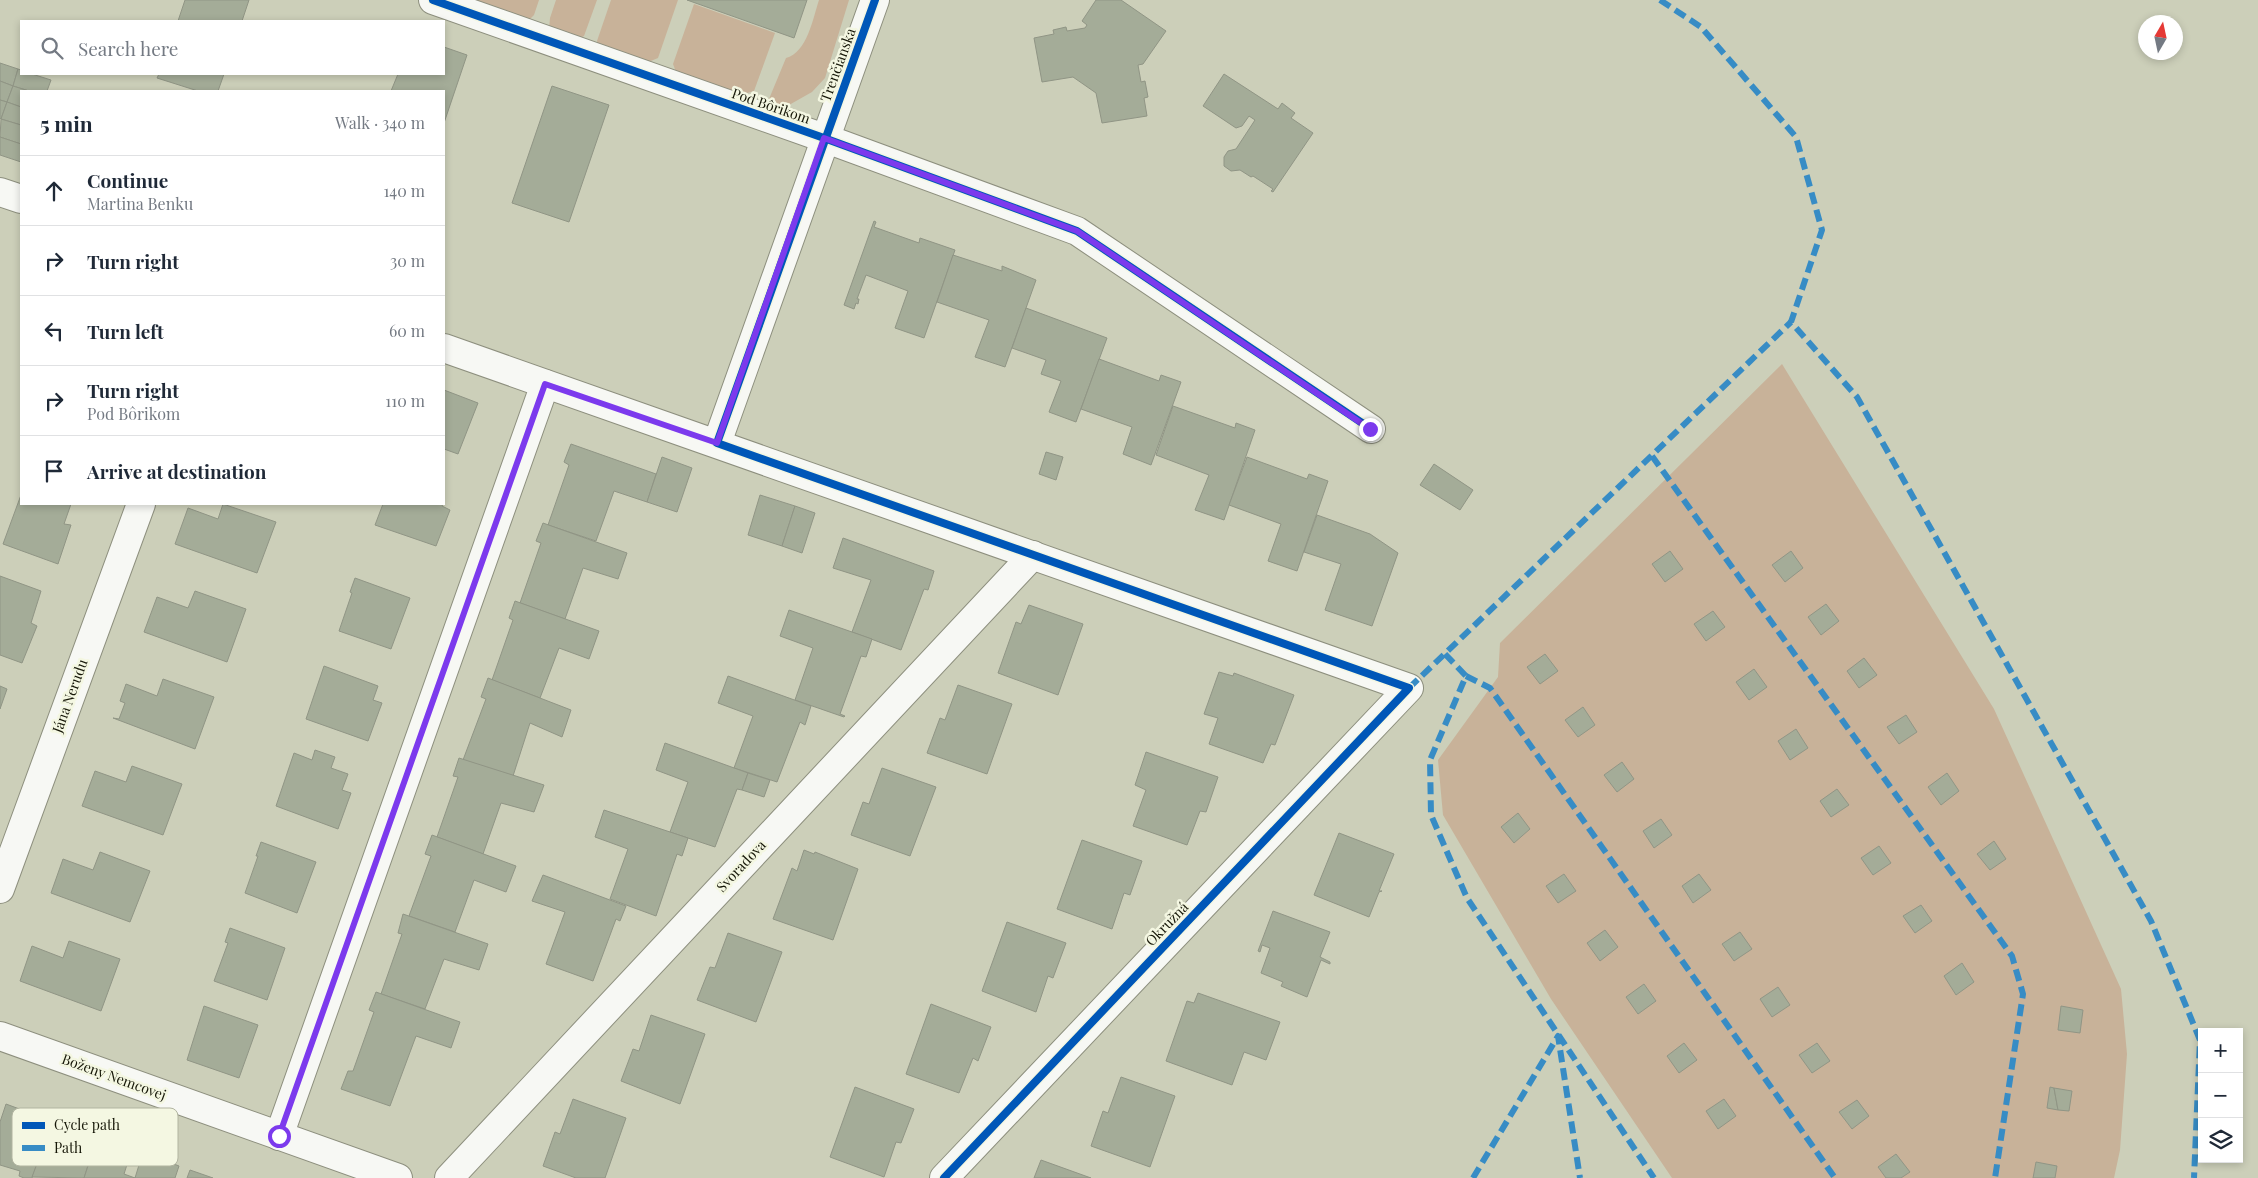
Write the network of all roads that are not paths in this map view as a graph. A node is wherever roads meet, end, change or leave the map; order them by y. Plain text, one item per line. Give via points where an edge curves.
1 (433, 0) edge
2 (874, 0) edge
3 (824, 138) junction
4 (0, 192) edge
5 (20, 199) edge
6 (445, 348) edge
7 (545, 384) junction
8 (1370, 429) dead end
9 (717, 443) junction
10 (141, 505) edge
11 (1033, 555) junction
12 (0, 889) edge
13 (0, 1036) edge
14 (279, 1136) junction
15 (398, 1178) edge
16 (449, 1178) edge
17 (944, 1178) edge

1 - 3 street, Pod Bôrikom
2 - 3 street, Trenčianska
3 - 8 street, Pod Bôrikom via 1077,231
3 - 9 street, Trenčianska
4 - 5 street
6 - 7 street
7 - 9 street
7 - 14 street
9 - 11 street
10 - 12 street, Jána Nerudu
11 - 16 street, Svoradova
11 - 17 street, Okružná via 1409,688
13 - 14 street, Boženy Nemcovej
14 - 15 street, Boženy Nemcovej

